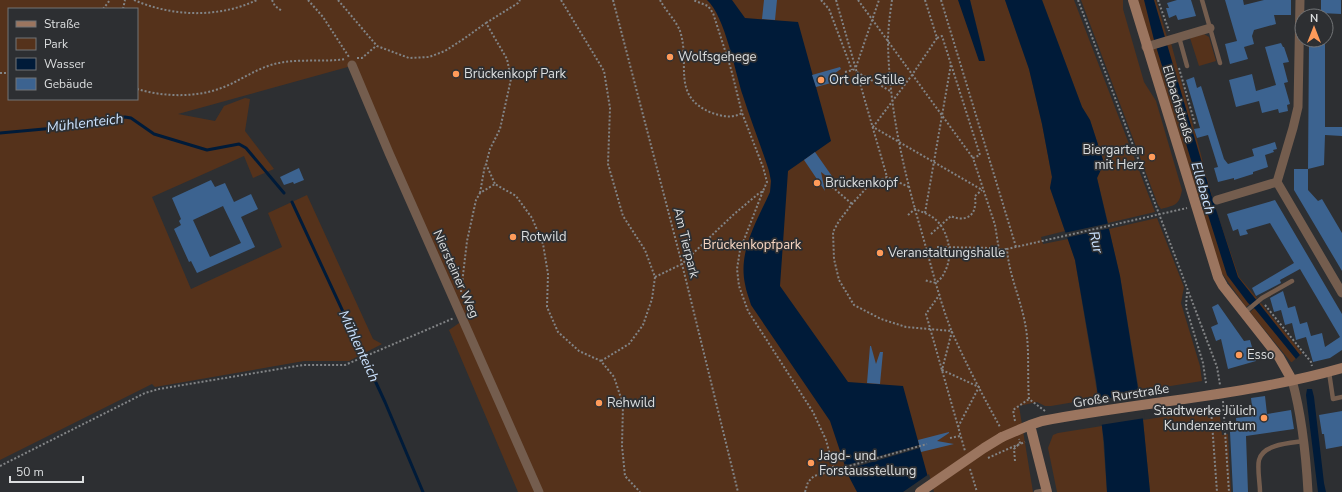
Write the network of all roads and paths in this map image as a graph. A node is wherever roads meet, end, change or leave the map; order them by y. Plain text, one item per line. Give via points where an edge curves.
1 (110, 0) edge
2 (134, 0) edge
3 (257, 0) edge
4 (272, 0) edge
5 (308, 0) edge
6 (338, 0) edge
7 (520, 0) edge
8 (561, 0) edge
9 (613, 0) edge
10 (660, 0) edge
11 (693, 0) edge
12 (822, 0) edge
13 (836, 0) edge
14 (858, 0) edge
15 (880, 0) edge
16 (892, 0) edge
17 (925, 0) edge
18 (941, 0) edge
19 (1078, 0) edge
20 (1133, 0) edge
21 (1158, 0) edge
22 (1202, 0) edge
23 (1300, 0) edge
24 (104, 8) edge
25 (282, 11) dead end
26 (872, 21) junction
27 (486, 23) junction
28 (1210, 28) junction
29 (937, 38) junction
30 (1173, 39) junction
31 (888, 41) junction
32 (377, 46) junction
33 (1150, 46) junction
34 (351, 62) junction
35 (951, 63) junction
36 (1220, 63) dead end
37 (1187, 66) dead end
38 (1179, 68) dead end
39 (856, 69) junction
40 (852, 70) junction
41 (845, 72) dead end
42 (912, 75) junction
43 (822, 78) dead end
44 (818, 79) dead end
45 (138, 89) edge
46 (890, 91) junction
47 (892, 102) junction
48 (742, 113) junction
49 (942, 115) junction
50 (1195, 124) dead end
51 (873, 127) junction
52 (898, 142) junction
53 (973, 158) junction
54 (934, 162) junction
55 (486, 164) junction
56 (887, 177) junction
57 (1277, 182) junction
58 (495, 184) junction
59 (829, 184) dead end
60 (910, 187) junction
61 (983, 190) junction
62 (763, 192) junction
63 (480, 193) junction
64 (1217, 200) dead end
65 (852, 204) junction
66 (1196, 206) junction
67 (915, 209) junction
68 (925, 213) junction
69 (908, 215) dead end
70 (1159, 215) junction
71 (940, 225) junction
72 (931, 234) dead end
73 (937, 247) dead end
74 (949, 247) junction
75 (1016, 247) junction
76 (1007, 249) junction
77 (999, 250) junction
78 (938, 254) dead end
79 (949, 254) junction
80 (682, 264) junction
81 (655, 278) junction
82 (924, 280) dead end
83 (1292, 281) dead end
84 (936, 282) junction
85 (1340, 283) edge
86 (1187, 291) junction
87 (1342, 293) edge
88 (940, 294) junction
89 (454, 300) junction
90 (1253, 305) junction
91 (460, 315) junction
92 (930, 329) junction
93 (952, 331) junction
94 (601, 361) junction
95 (1342, 368) edge
96 (942, 370) junction
97 (1329, 372) junction
98 (1314, 375) junction
99 (1292, 380) junction
100 (1206, 383) dead end
101 (979, 387) junction
102 (1222, 393) junction
103 (1342, 397) edge
104 (1029, 399) junction
105 (1038, 406) dead end
106 (1211, 409) dead end
107 (1030, 425) junction
108 (958, 427) junction
109 (1017, 430) junction
110 (960, 436) junction
111 (1004, 437) junction
112 (950, 438) dead end
113 (1304, 440) junction
114 (927, 444) dead end
115 (1020, 444) dead end
116 (1010, 448) dead end
117 (1014, 451) dead end
118 (966, 457) dead end
119 (1015, 461) dead end
120 (968, 464) dead end
121 (0, 466) edge
122 (834, 470) junction
123 (1043, 491) edge
124 (539, 492) edge
125 (640, 492) edge
126 (738, 492) edge
127 (804, 492) edge
128 (920, 492) edge
129 (977, 492) edge
130 (1217, 492) edge
131 (1229, 492) edge
132 (1260, 492) edge
133 (1308, 492) edge

1 - 24 path
2 - 3 path via 177,13 213,12 244,6
4 - 25 path
5 - 34 path via 324,17
6 - 32 path
7 - 27 path
8 - 81 path via 604,71 610,108 608,164 623,216 645,250
9 - 80 path, Am Tierpark
10 - 48 path via 679,29 683,45 686,88 691,100 701,108 720,115 730,117
11 - 48 path via 708,6 714,13
12 - 40 path via 829,9
13 - 39 path
14 - 26 path
15 - 26 path
16 - 31 path
17 - 29 path
18 - 75 path
19 - 70 path
20 - 33 main road, Ellbachstraße
21 - 30 path
22 - 28 lane
23 - 57 street via 1298,107
26 - 31 path
26 - 39 path
27 - 32 path via 445,51 429,57 409,58
27 - 55 path via 507,59 511,79 500,129
28 - 30 street
28 - 36 lane
29 - 35 path via 942,36
29 - 42 path
30 - 33 street
30 - 37 lane
31 - 42 path
31 - 46 path
32 - 34 path via 362,58
33 - 66 main road, Ellbachstraße
34 - 45 path via 293,60 268,66 223,87 202,93 158,94
34 - 89 street, Niersteiner Weg
35 - 49 path
35 - 53 path via 980,155
38 - 50 path
39 - 40 path
39 - 46 path
39 - 51 path
40 - 41 path
42 - 47 path
42 - 49 path
43 - 44 path
46 - 47 path
47 - 51 path
47 - 52 path
48 - 62 path via 765,174 767,182
49 - 53 path
49 - 54 path
51 - 52 path
51 - 56 path
52 - 54 path
52 - 60 path
53 - 61 path
54 - 61 path
54 - 68 path
55 - 58 path
55 - 63 path
56 - 60 path
56 - 65 path via 869,186
57 - 64 street
57 - 85 street
58 - 63 path
58 - 94 path via 516,196 538,231 548,274 547,307 558,332 578,351
59 - 65 path
60 - 67 path
61 - 71 path via 975,196 976,205 973,213 967,218 958,219 951,216
61 - 77 path via 995,225
62 - 80 path via 733,215
62 - 122 path via 740,250 737,268 739,286 748,311 813,412 826,440
63 - 89 path via 476,200 467,241 461,293
65 - 92 path via 833,232 834,259 839,280 854,305 881,319 906,327
66 - 70 path
66 - 90 main road, Ellbachstraße via 1223,286
67 - 68 path
67 - 69 path
67 - 84 path
68 - 71 path
70 - 75 path
70 - 86 path
71 - 72 path
71 - 74 path
73 - 74 path
74 - 77 path
74 - 79 path
75 - 76 path
76 - 77 path
76 - 104 path via 1008,263 1027,331
77 - 79 path via 992,255
78 - 79 path
79 - 84 path via 944,274
80 - 81 path
80 - 126 path, Am Tierpark
81 - 94 path via 652,299 643,325 629,344
82 - 84 path
83 - 90 lane
84 - 88 path
85 - 87 street
86 - 100 path via 1186,307 1203,363
86 - 102 path via 1216,367
88 - 92 path via 926,314
88 - 93 path
89 - 91 street, Niersteiner Weg
90 - 98 path via 1311,362
90 - 99 main road, Ellbachstraße
91 - 121 path via 345,365 303,365 159,389
91 - 124 street, Niersteiner Weg
92 - 93 path
92 - 96 path
93 - 96 path
93 - 101 path
94 - 125 path via 614,377 623,404 622,446 625,476
95 - 97 main road, Große Rurstraße
96 - 101 path
96 - 108 path
97 - 98 main road, Große Rurstraße
97 - 103 lane via 1332,398
98 - 99 main road, Große Rurstraße
99 - 102 main road, Große Rurstraße
99 - 113 street
101 - 108 path
101 - 111 path
102 - 107 main road, Große Rurstraße
102 - 131 path
104 - 105 path
104 - 109 path via 1013,410
106 - 130 path
107 - 109 main road, Große Rurstraße
107 - 123 main road
108 - 110 path
109 - 111 main road, Große Rurstraße
110 - 112 path
110 - 118 path
111 - 128 main road, Große Rurstraße, bridge
113 - 132 lane via 1273,446 1264,452 1259,459
113 - 133 street
114 - 122 path
115 - 116 path
117 - 119 path
120 - 129 path
122 - 127 path via 814,476

